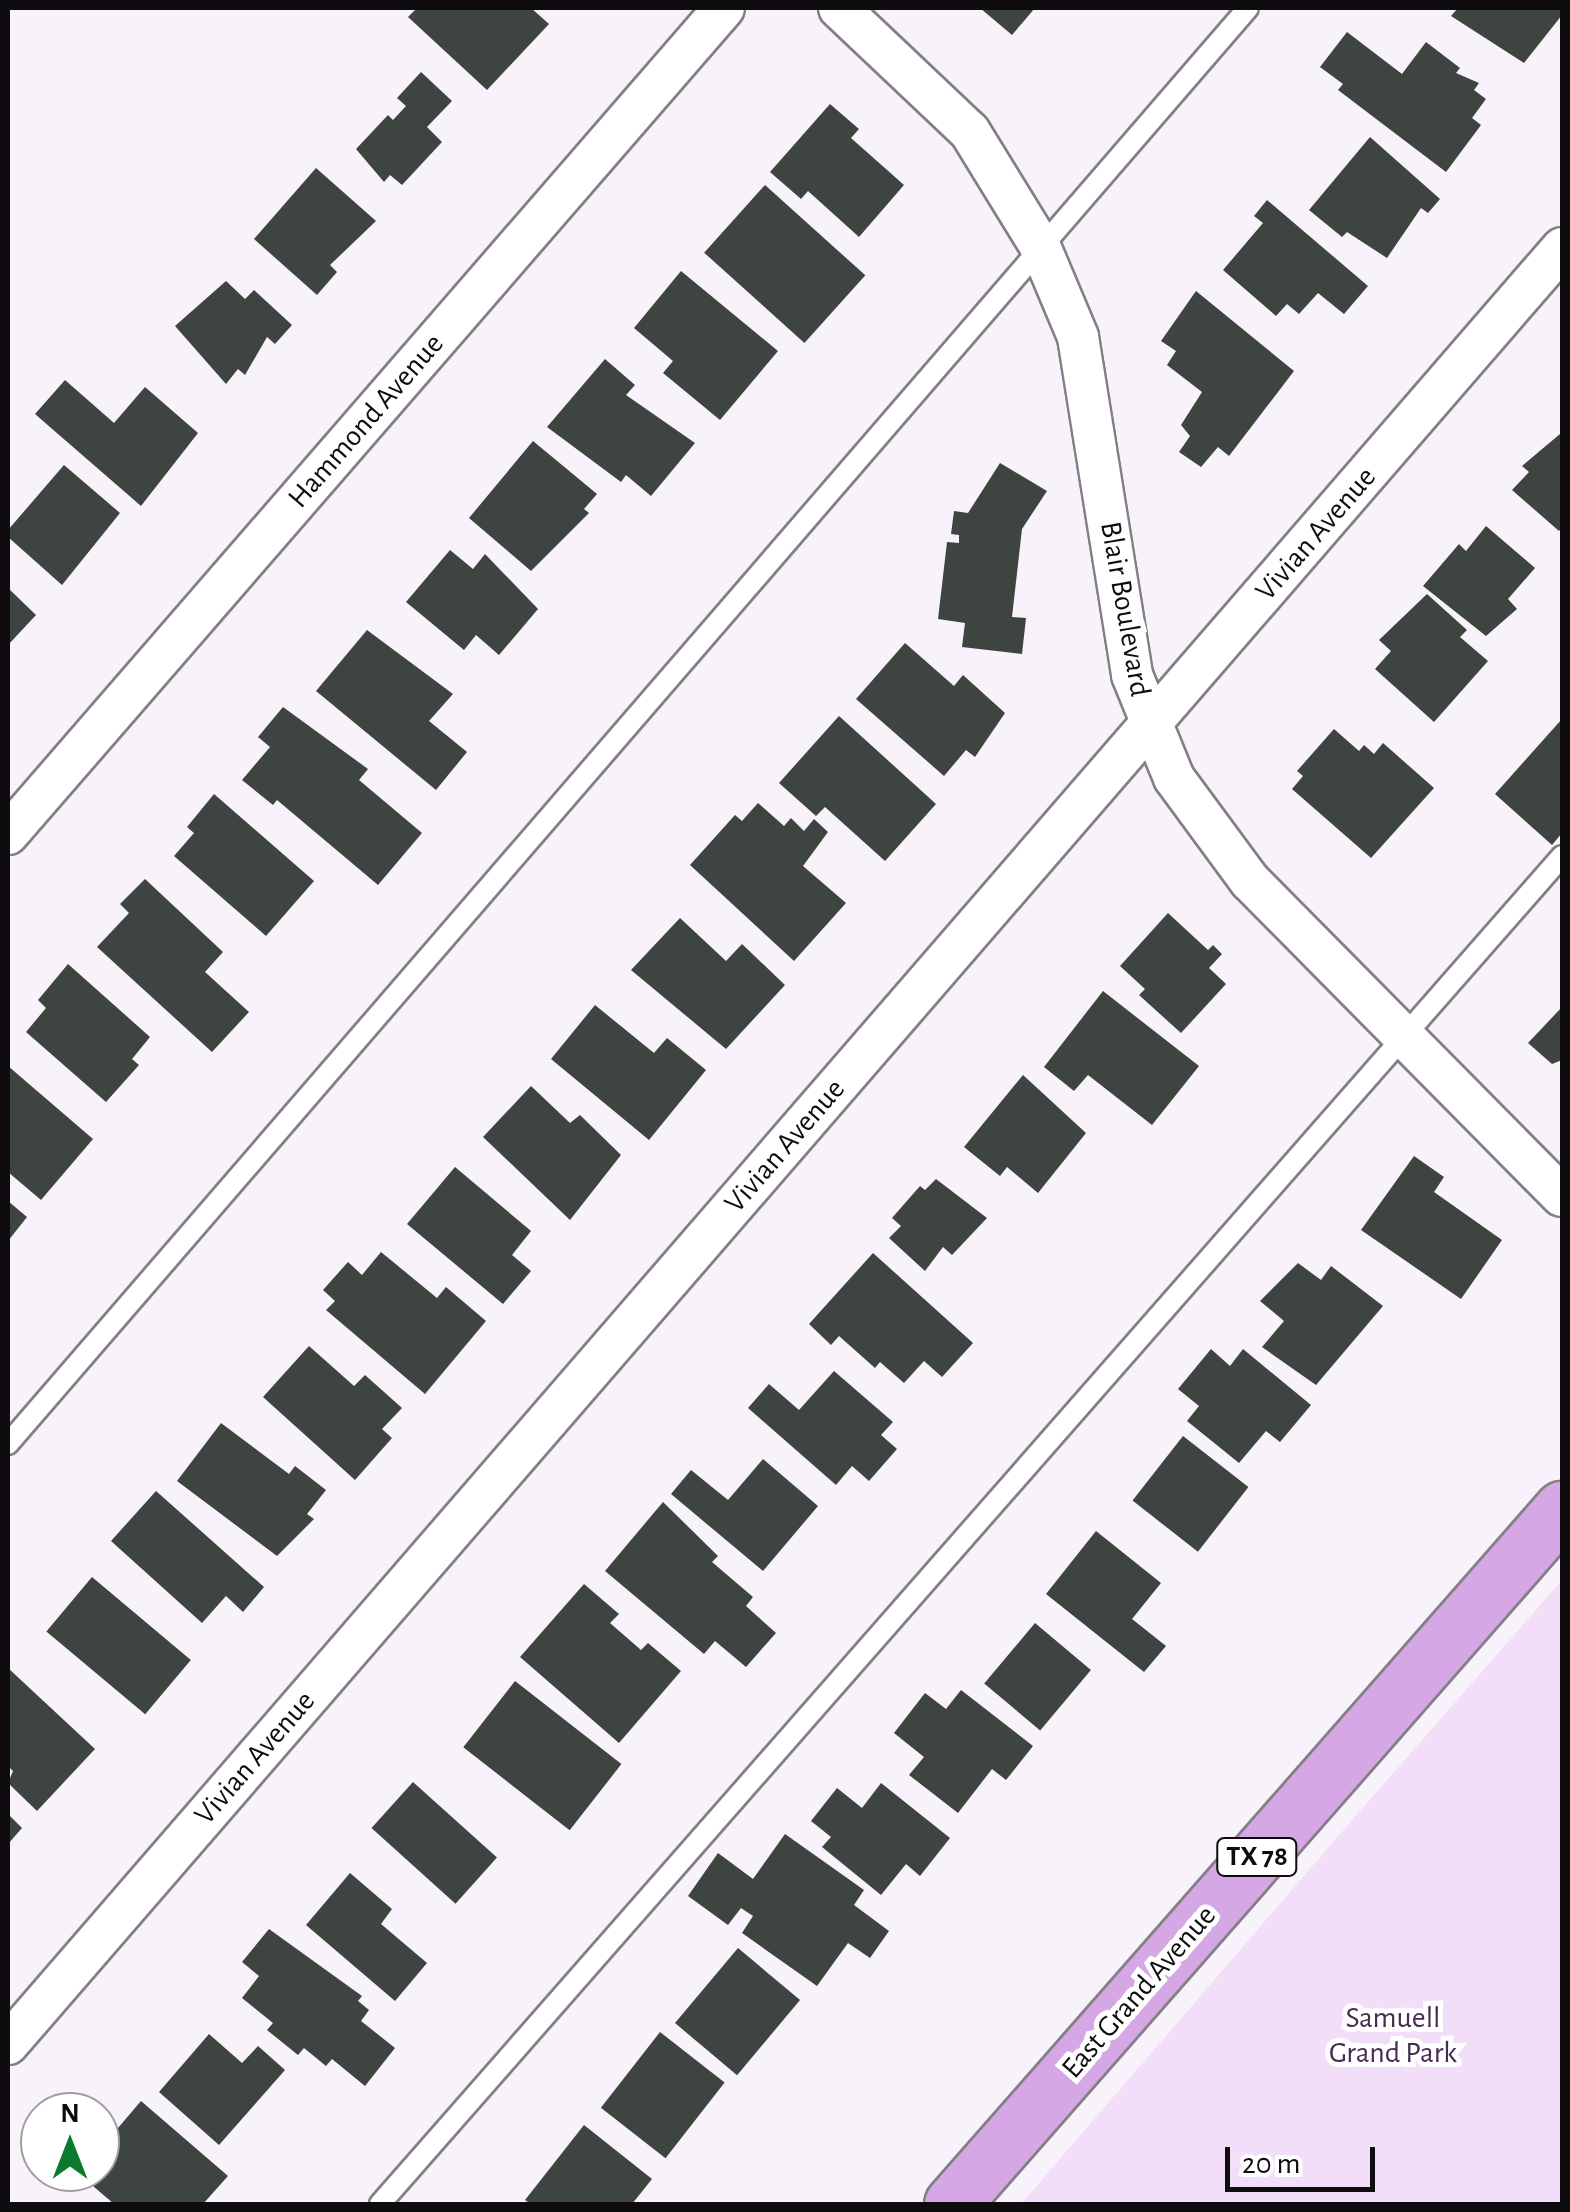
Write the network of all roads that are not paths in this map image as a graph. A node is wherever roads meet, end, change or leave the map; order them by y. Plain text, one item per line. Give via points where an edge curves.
1 (724, 8) edge
2 (839, 8) edge
3 (1248, 8) edge
4 (1039, 244) junction
5 (1562, 248) edge
6 (1149, 727) junction
7 (8, 834) edge
8 (1562, 856) edge
9 (1405, 1037) junction
10 (1562, 1196) edge
11 (8, 1444) edge
12 (1562, 1509) edge
13 (8, 2044) edge
14 (380, 2204) edge
15 (952, 2204) edge

1 - 7 street, Hammond Avenue
2 - 4 street, Blair Boulevard via 970,132
3 - 4 lane
4 - 6 street, Blair Boulevard via 1078,338 1100,442 1118,600
4 - 11 lane
5 - 6 street, Vivian Avenue
6 - 9 street, Blair Boulevard via 1174,778 1250,881
6 - 13 street, Vivian Avenue
8 - 9 lane
9 - 10 street, Blair Boulevard
9 - 14 lane
12 - 15 main road, East Grand Avenue / TX 78

